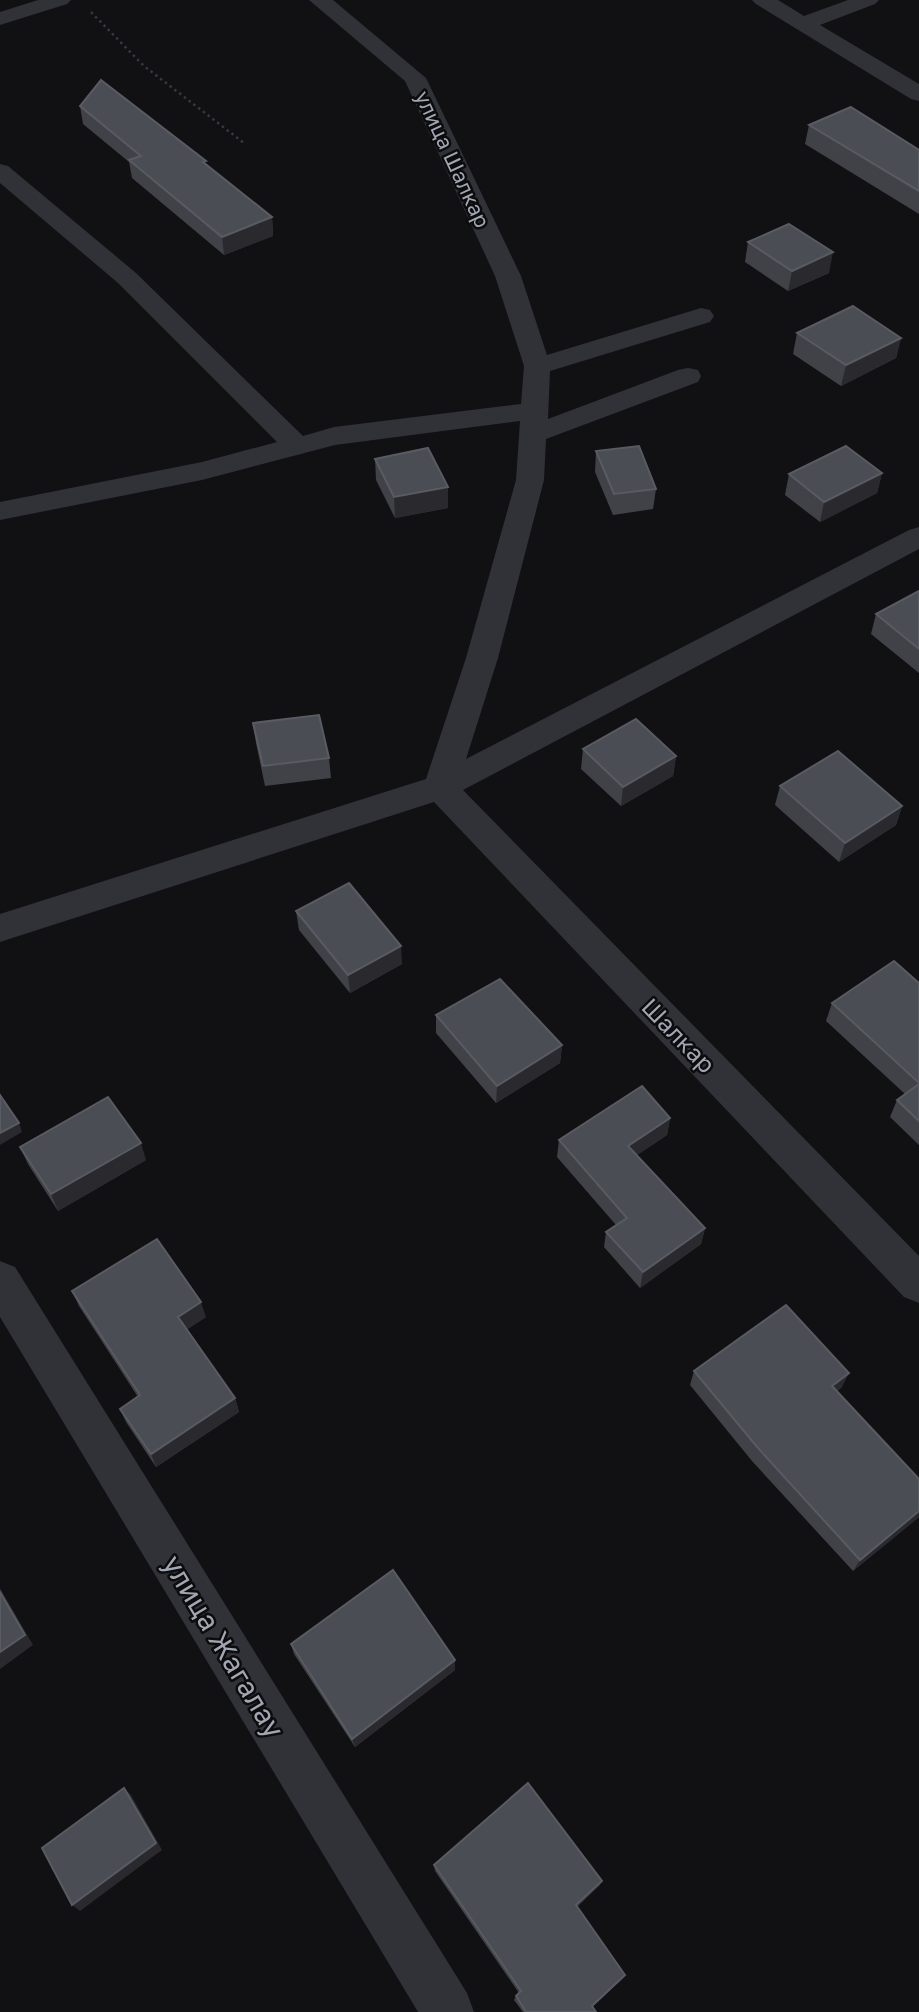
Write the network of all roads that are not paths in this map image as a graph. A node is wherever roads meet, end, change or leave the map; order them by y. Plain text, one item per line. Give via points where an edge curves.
1 (60, 0) edge
2 (320, 0) edge
3 (762, 0) edge
4 (868, 0) edge
5 (8, 11) edge
6 (802, 24) junction
7 (919, 94) edge
8 (0, 171) edge
9 (701, 316) dead end
10 (537, 366) junction
11 (688, 376) dead end
12 (534, 422) junction
13 (297, 446) junction
14 (0, 511) edge
15 (919, 537) edge
16 (440, 787) junction
17 (0, 928) edge
18 (0, 1280) edge
19 (919, 1284) edge
20 (448, 2012) edge

1 - 5 street
2 - 10 street, улица Шалкар via 415,78 508,276
3 - 6 street
4 - 6 street
6 - 7 street
8 - 13 street via 127,278
9 - 10 street
10 - 12 street
11 - 12 street
12 - 13 street via 334,436
12 - 16 street via 527,492 482,658
13 - 14 street via 202,471
15 - 16 street
16 - 17 street
16 - 19 street, Шалкар
18 - 20 street, улица Жагалау

